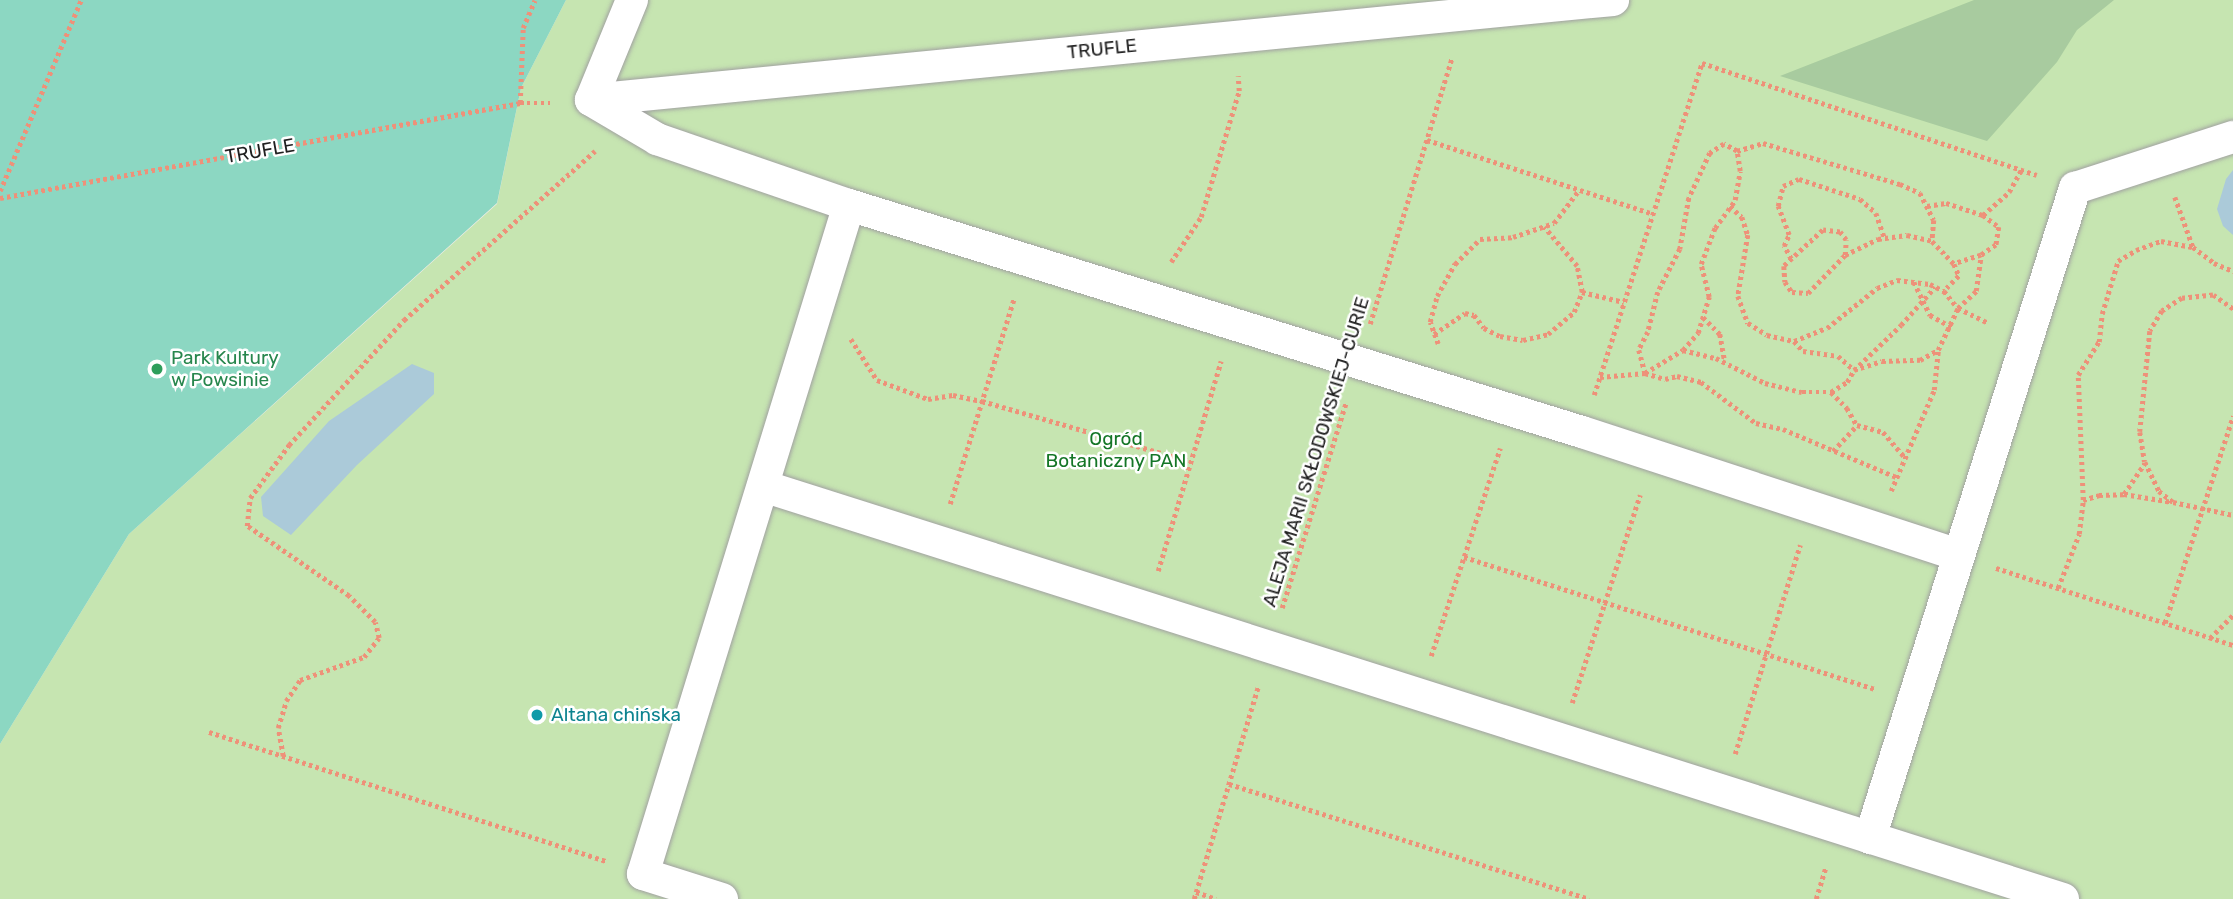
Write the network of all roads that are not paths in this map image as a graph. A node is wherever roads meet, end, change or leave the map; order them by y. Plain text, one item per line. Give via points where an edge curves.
1 (632, 0) edge
2 (1612, 0) edge
3 (591, 100) junction
4 (2233, 137) edge
5 (849, 205) junction
6 (763, 486) junction
7 (1958, 555) junction
8 (1870, 838) junction
9 (722, 899) edge
10 (2063, 899) edge

1 - 3 street
2 - 3 street, TRUFLE
3 - 5 street via 657,139
4 - 7 street via 2075,188
5 - 6 street
5 - 7 street via 1582,432
6 - 8 street
6 - 9 street via 643,873
7 - 8 street
8 - 10 street

